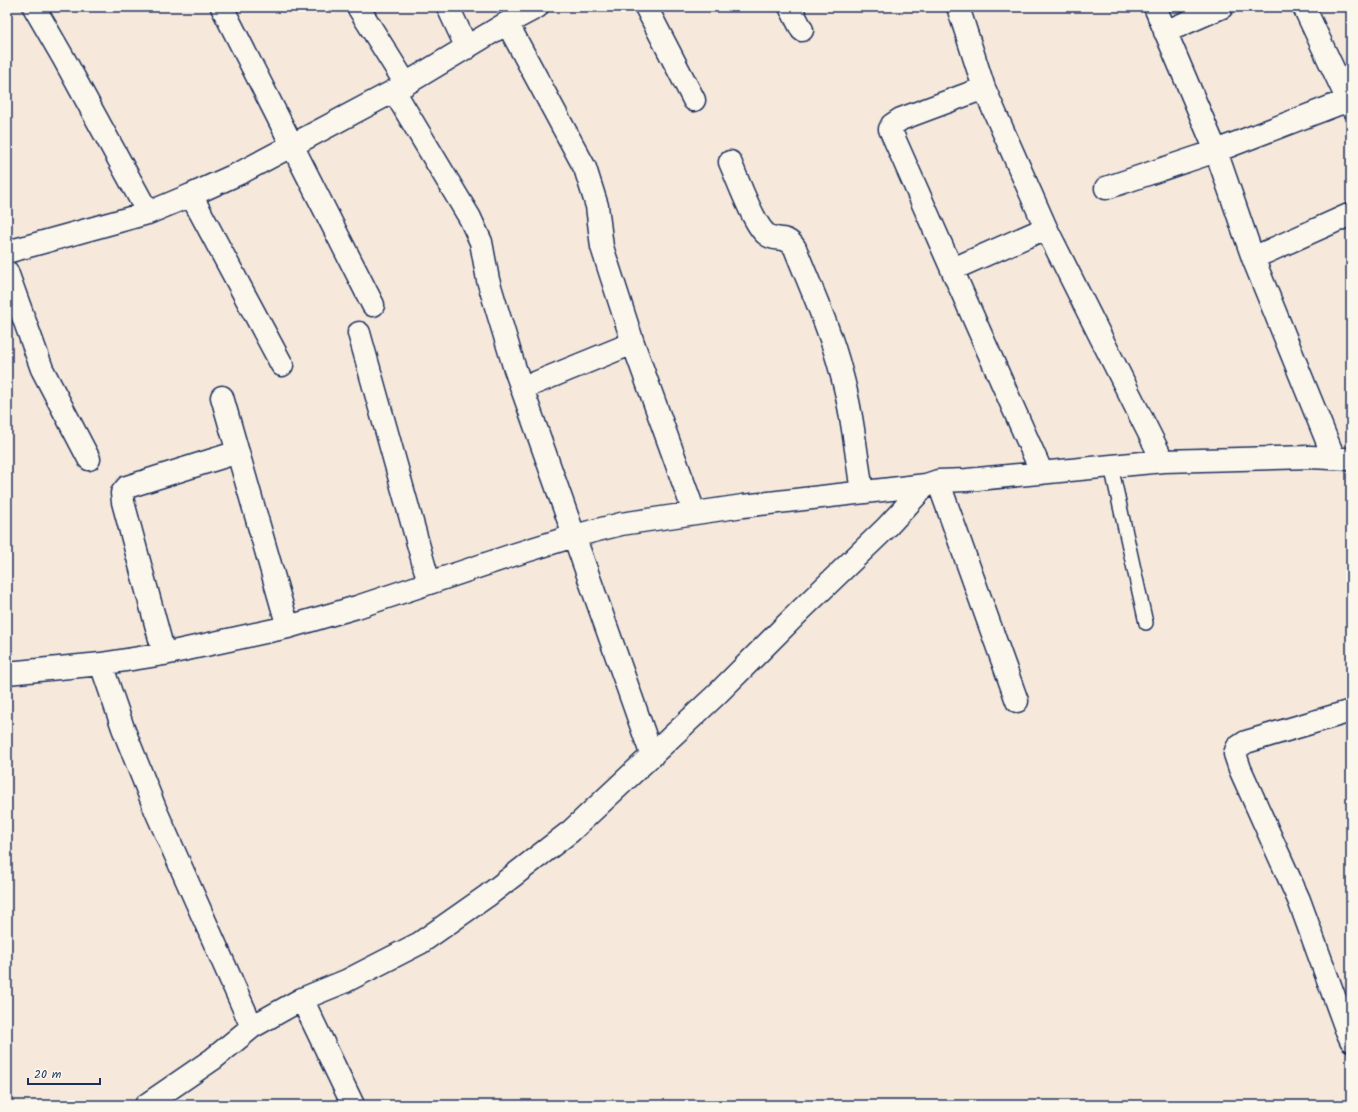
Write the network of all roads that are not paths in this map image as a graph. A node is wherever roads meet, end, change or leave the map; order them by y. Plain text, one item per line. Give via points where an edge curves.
1 (34, 7) edge
2 (222, 7) edge
3 (358, 7) edge
4 (448, 7) edge
5 (537, 7) edge
6 (646, 7) edge
7 (790, 7) edge
8 (958, 7) edge
9 (1155, 7) edge
10 (1222, 7) edge
11 (1304, 7) edge
12 (507, 23) junction
13 (802, 30) dead end
14 (1165, 32) junction
15 (467, 48) junction
16 (400, 88) junction
17 (984, 88) junction
18 (694, 100) dead end
19 (1350, 102) edge
20 (292, 145) junction
21 (1216, 151) junction
22 (730, 162) dead end
23 (1106, 188) dead end
24 (191, 196) junction
25 (148, 213) junction
26 (1351, 214) edge
27 (1046, 228) junction
28 (7, 252) edge
29 (1253, 258) junction
30 (953, 269) junction
31 (7, 272) edge
32 (373, 305) dead end
33 (359, 333) dead end
34 (633, 343) junction
35 (282, 365) dead end
36 (523, 388) junction
37 (222, 397) dead end
38 (238, 452) junction
39 (1342, 458) edge
40 (89, 460) dead end
41 (1163, 461) junction
42 (1111, 466) junction
43 (1042, 473) junction
44 (932, 483) junction
45 (862, 492) junction
46 (694, 512) junction
47 (574, 536) junction
48 (430, 583) junction
49 (1146, 623) dead end
50 (288, 627) junction
51 (164, 654) junction
52 (101, 664) junction
53 (7, 673) edge
54 (1017, 702) dead end
55 (1351, 711) edge
56 (652, 756) junction
57 (302, 999) junction
58 (252, 1027) junction
59 (1351, 1040) edge
60 (146, 1105) edge
61 (353, 1105) edge

1 - 25 street
2 - 20 street
3 - 16 street
4 - 15 street
5 - 12 street
6 - 18 street
7 - 13 street
8 - 17 street
9 - 14 street
10 - 14 street
11 - 19 street
12 - 15 street
12 - 34 street via 586,168 597,206 602,247
14 - 21 street
15 - 16 street
16 - 20 street
16 - 36 street via 481,242 492,294
17 - 27 street
17 - 30 street via 901,119 890,129
19 - 21 street
20 - 24 street
20 - 32 street
21 - 23 street
21 - 29 street
22 - 45 street via 762,230 767,235 787,240 795,248 841,371
24 - 25 street
24 - 35 street
25 - 28 street
26 - 29 street
27 - 30 street
27 - 41 street
29 - 39 street
30 - 43 street
31 - 40 street via 42,369
33 - 48 street
34 - 36 street
34 - 46 street
36 - 47 street
37 - 38 street
38 - 50 street
38 - 51 street via 127,487 122,493
39 - 41 street
41 - 42 street
42 - 43 street
42 - 49 lane
43 - 44 street
44 - 45 street
44 - 54 street
44 - 56 street
45 - 46 street
46 - 47 street via 621,524
47 - 48 street
47 - 56 street
48 - 50 street
50 - 51 street
51 - 52 street
52 - 53 street
52 - 58 street via 156,811
55 - 59 street via 1246,742 1237,748 1235,754 1299,900
56 - 57 street via 571,832 420,943 346,981
57 - 58 street
57 - 61 street
58 - 60 street via 213,1059

